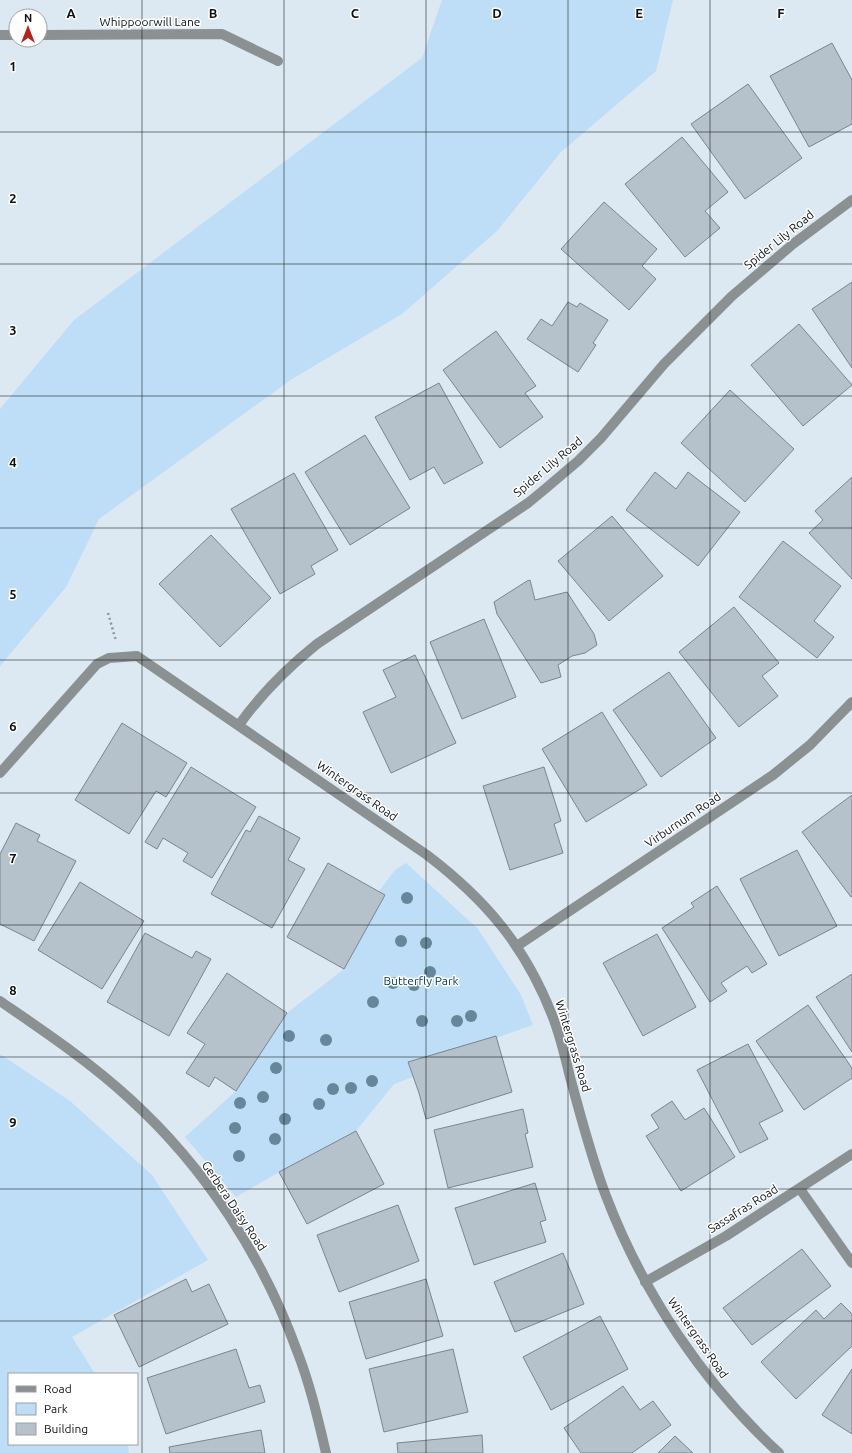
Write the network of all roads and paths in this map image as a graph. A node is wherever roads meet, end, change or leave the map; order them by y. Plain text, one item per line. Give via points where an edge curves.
1 (48, 35) edge
2 (278, 61) dead end
3 (852, 200) edge
4 (108, 613) dead end
5 (121, 656) junction
6 (852, 702) edge
7 (239, 725) junction
8 (0, 773) edge
9 (517, 946) junction
10 (0, 1001) edge
11 (852, 1154) edge
12 (800, 1189) junction
13 (852, 1263) edge
14 (645, 1282) junction
15 (326, 1453) edge
16 (779, 1453) edge

1 - 2 street, Whippoorwill Lane via 222,34
3 - 7 street, Spider Lily Road via 793,244 732,296 664,364 601,438 562,475 528,502 317,644 278,679
4 - 5 path
5 - 7 street, Wintergrass Road via 137,656
5 - 8 street via 97,664
6 - 9 street, Virburnum Road via 810,745 773,775
7 - 9 street, Wintergrass Road via 454,876 485,906
9 - 14 street, Wintergrass Road via 552,1015 598,1174 619,1229
10 - 15 street, Gerbera Daisy Road via 76,1054 132,1100 190,1162 212,1191 245,1242 279,1306 309,1386
11 - 12 street, Sassafras Road
12 - 13 street
12 - 14 street, Sassafras Road via 720,1240
14 - 16 street, Wintergrass Road via 707,1375

